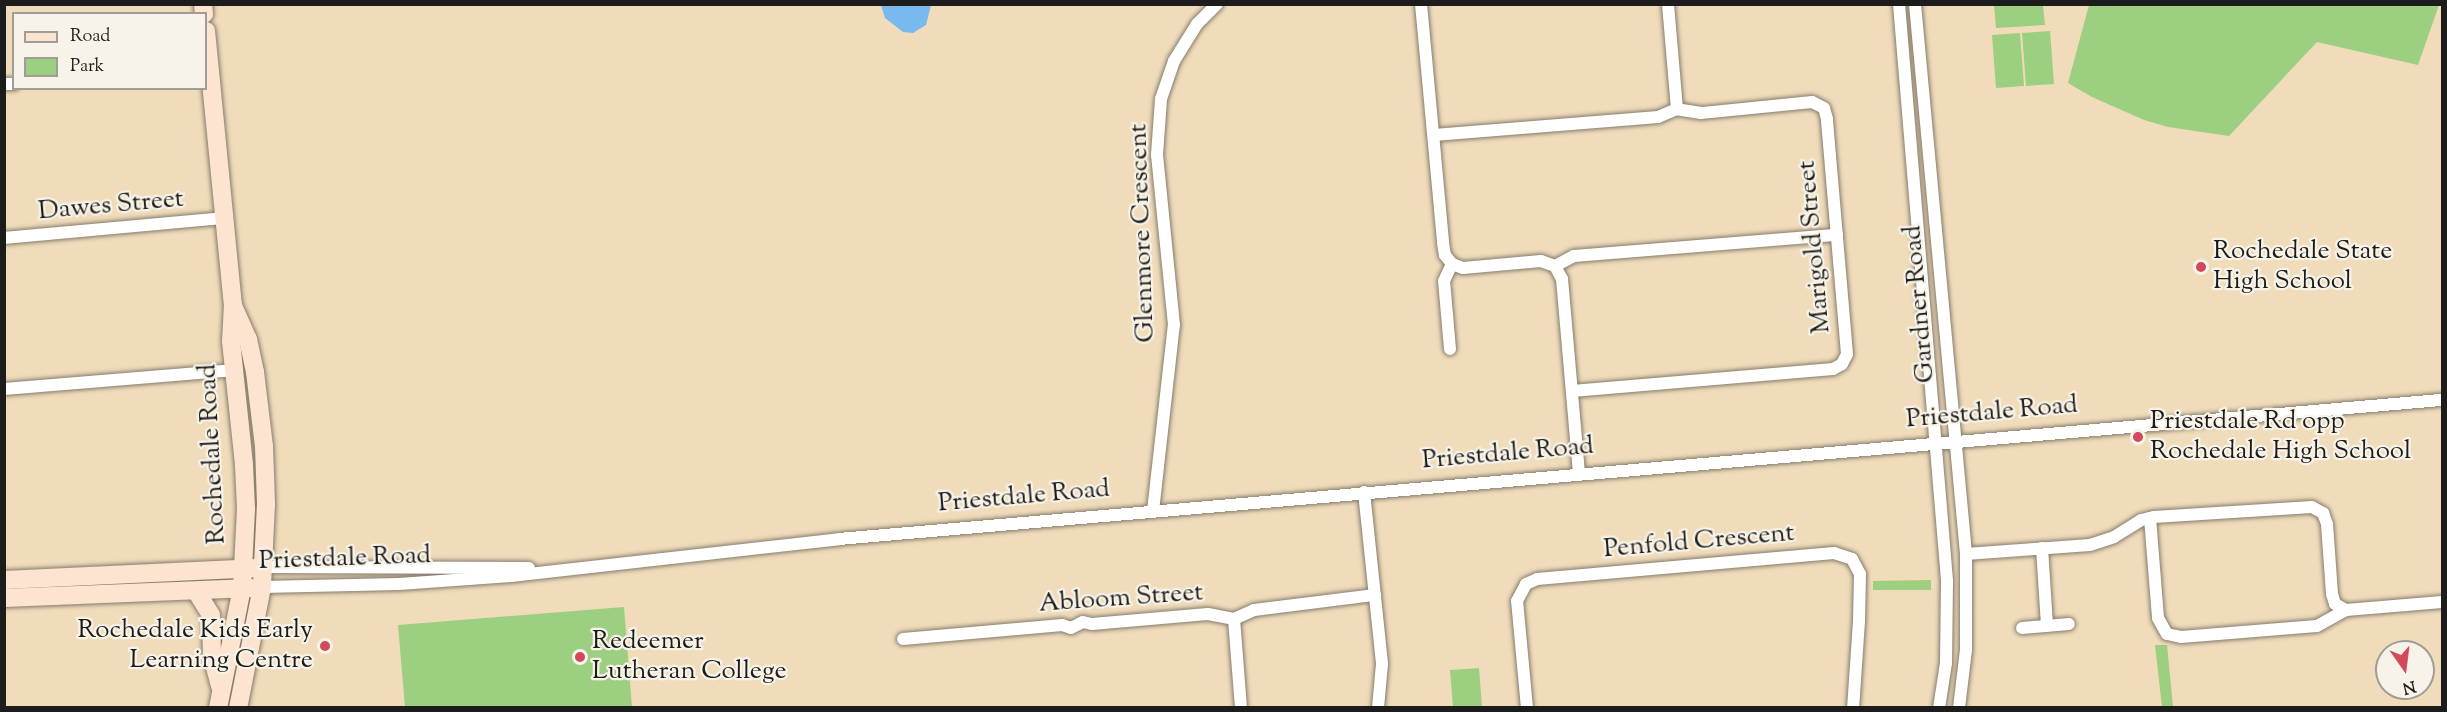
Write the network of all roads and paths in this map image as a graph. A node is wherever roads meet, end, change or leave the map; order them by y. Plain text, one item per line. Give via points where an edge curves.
1 (1216, 4) edge
2 (1421, 4) edge
3 (1668, 4) edge
4 (1899, 4) edge
5 (1915, 4) edge
6 (207, 67) edge
7 (1677, 109) junction
8 (1434, 135) junction
9 (222, 218) junction
10 (1837, 235) junction
11 (4, 238) edge
12 (1452, 264) junction
13 (1555, 266) junction
14 (232, 303) junction
15 (1450, 349) dead end
16 (234, 370) junction
17 (4, 389) edge
18 (1572, 391) junction
19 (2442, 400) edge
20 (1955, 441) junction
21 (1934, 443) junction
22 (1579, 473) junction
23 (1364, 492) junction
24 (1153, 511) junction
25 (2150, 518) junction
26 (2042, 548) junction
27 (1966, 554) junction
28 (264, 567) junction
29 (579, 567) junction
30 (244, 568) junction
31 (4, 580) edge
32 (262, 587) junction
33 (242, 588) junction
34 (196, 591) junction
35 (1375, 595) junction
36 (4, 598) edge
37 (2442, 602) edge
38 (2346, 609) junction
39 (1234, 619) junction
40 (2069, 624) dead end
41 (2047, 626) junction
42 (2022, 628) dead end
43 (903, 639) dead end
44 (220, 700) edge
45 (238, 708) edge
46 (1241, 708) edge
47 (1378, 708) edge
48 (1527, 708) edge
49 (1853, 708) edge
50 (1939, 708) edge
51 (1959, 708) edge

1 - 24 street, Glenmore Crescent via 1197,24 1174,60 1161,99 1157,155 1174,325
2 - 8 street
3 - 7 street
4 - 21 street, Gardner Road
5 - 20 street, Gardner Road
6 - 9 main road, Rochedale Road
7 - 8 street via 1658,117
7 - 10 street, Marigold Street via 1701,113 1812,102 1824,108
8 - 12 street via 1444,255
9 - 11 street, Dawes Street
9 - 14 main road, Rochedale Road
10 - 13 street via 1574,256
10 - 18 street, Marigold Street via 1847,354 1842,364 1833,369
12 - 13 street via 1462,268 1541,261
12 - 15 street via 1444,281
13 - 18 street via 1562,279
14 - 16 main road, Rochedale Road
14 - 28 main road, Rochedale Road via 248,339 262,423
16 - 17 street
16 - 30 main road, Rochedale Road via 244,465
18 - 22 street
19 - 20 street, Priestdale Road
20 - 21 street, Priestdale Road
20 - 27 street, Gardner Road
21 - 22 street, Priestdale Road
21 - 50 street, Gardner Road via 1948,600 1946,663
22 - 23 street, Priestdale Road
23 - 24 street, Priestdale Road
23 - 35 street
24 - 29 street, Priestdale Road
25 - 26 street via 2114,537 2090,544
25 - 38 street via 2312,507 2323,513 2327,524 2335,604
25 - 38 street via 2158,618 2167,634 2181,637 2317,626
26 - 27 street
26 - 41 street
27 - 51 street, Gardner Road via 1966,650
28 - 29 street, Priestdale Road
28 - 30 main road, Priestdale Road
28 - 32 main road, Rochedale Road
29 - 32 street, Priestdale Road via 399,584
30 - 31 main road, Priestdale Road
30 - 33 main road, Rochedale Road
32 - 33 main road, Priestdale Road
32 - 45 main road, Rochedale Road
33 - 34 main road, Priestdale Road
33 - 44 main road, Rochedale Road
34 - 36 main road, Priestdale Road
34 - 44 main road via 211,615 212,656
35 - 39 street, Abloom Street via 1254,610
35 - 47 street via 1382,664
37 - 38 street
39 - 43 street, Abloom Street via 1208,614
39 - 46 street
40 - 41 street
41 - 42 street
48 - 49 street, Penfold Crescent via 1517,600 1526,584 1546,578 1834,553 1852,559 1860,574

